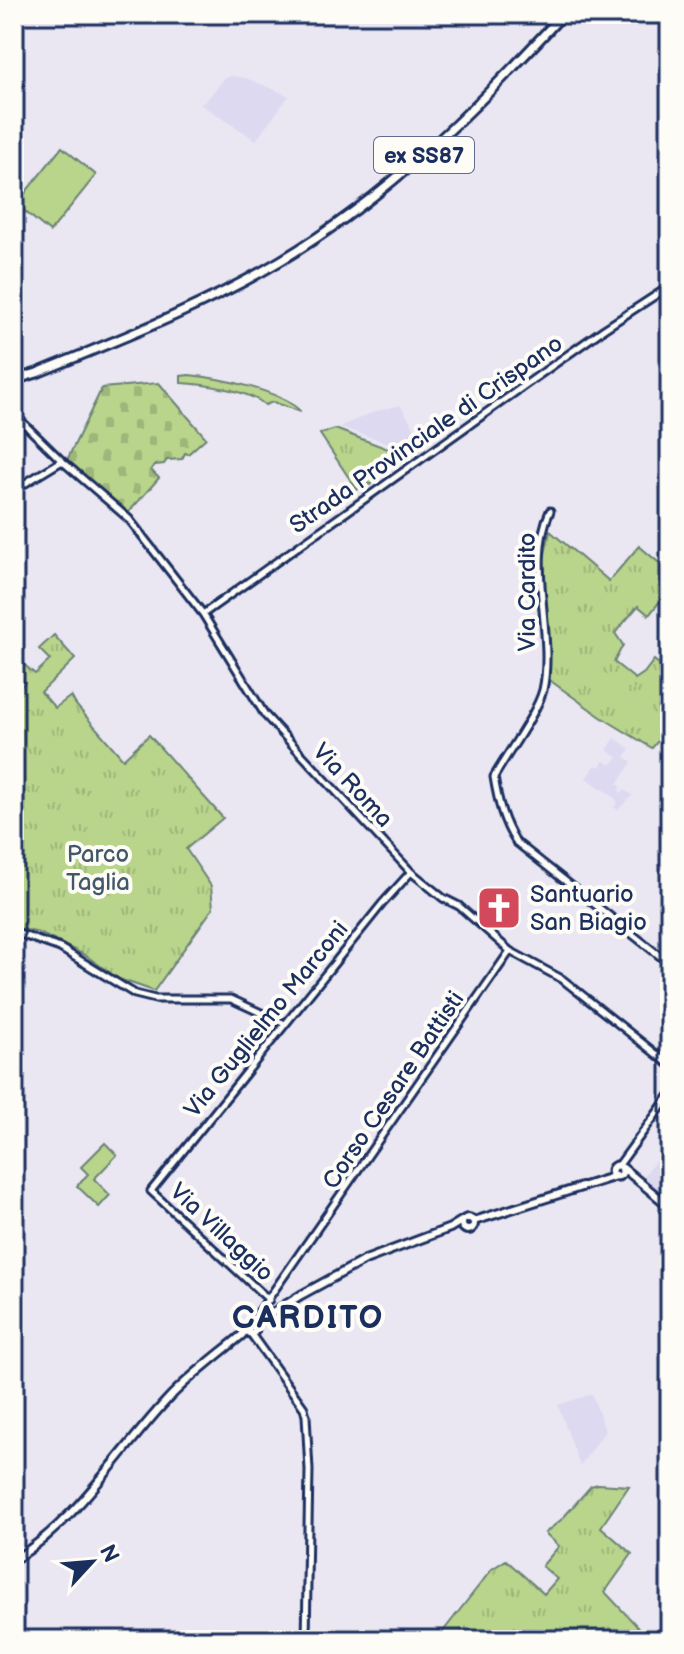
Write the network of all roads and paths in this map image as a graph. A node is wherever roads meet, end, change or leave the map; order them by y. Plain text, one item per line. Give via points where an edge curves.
1 (563, 14) edge
2 (670, 286) edge
3 (14, 380) edge
4 (14, 414) edge
5 (62, 461) junction
6 (14, 490) edge
7 (550, 511) dead end
8 (203, 614) junction
9 (411, 872) junction
10 (14, 932) edge
11 (510, 951) junction
12 (670, 964) edge
13 (285, 1024) junction
14 (670, 1065) edge
15 (670, 1095) edge
16 (618, 1171) junction
17 (151, 1191) joint
18 (670, 1207) edge
19 (269, 1300) junction
20 (251, 1329) junction
21 (14, 1560) edge
22 (306, 1640) edge

1 - 3 highway, ex SS87 via 414,165 280,261 174,316
2 - 8 street, Strada Provinciale di Crispano
4 - 5 street, Via Roma
5 - 6 street
5 - 8 street, Via Roma via 129,519
7 - 12 street, Via Cardito via 542,545 542,692 494,777 507,828 529,853
8 - 9 street, Via Roma via 265,715
9 - 11 street, Via Roma
9 - 13 street, Via Guglielmo Marconi
10 - 13 street via 60,948 135,994 231,999
11 - 14 street, Via Roma via 562,979
11 - 19 street, Corso Cesare Battisti
13 - 17 street, Via Guglielmo Marconi
15 - 16 street
16 - 18 main road
16 - 20 main road via 474,1221 471,1230 463,1224 365,1260
17 - 19 street, Via Villaggio
19 - 20 street, Corso Cesare Battisti
20 - 21 main road via 170,1397 72,1514
20 - 22 street via 306,1416

